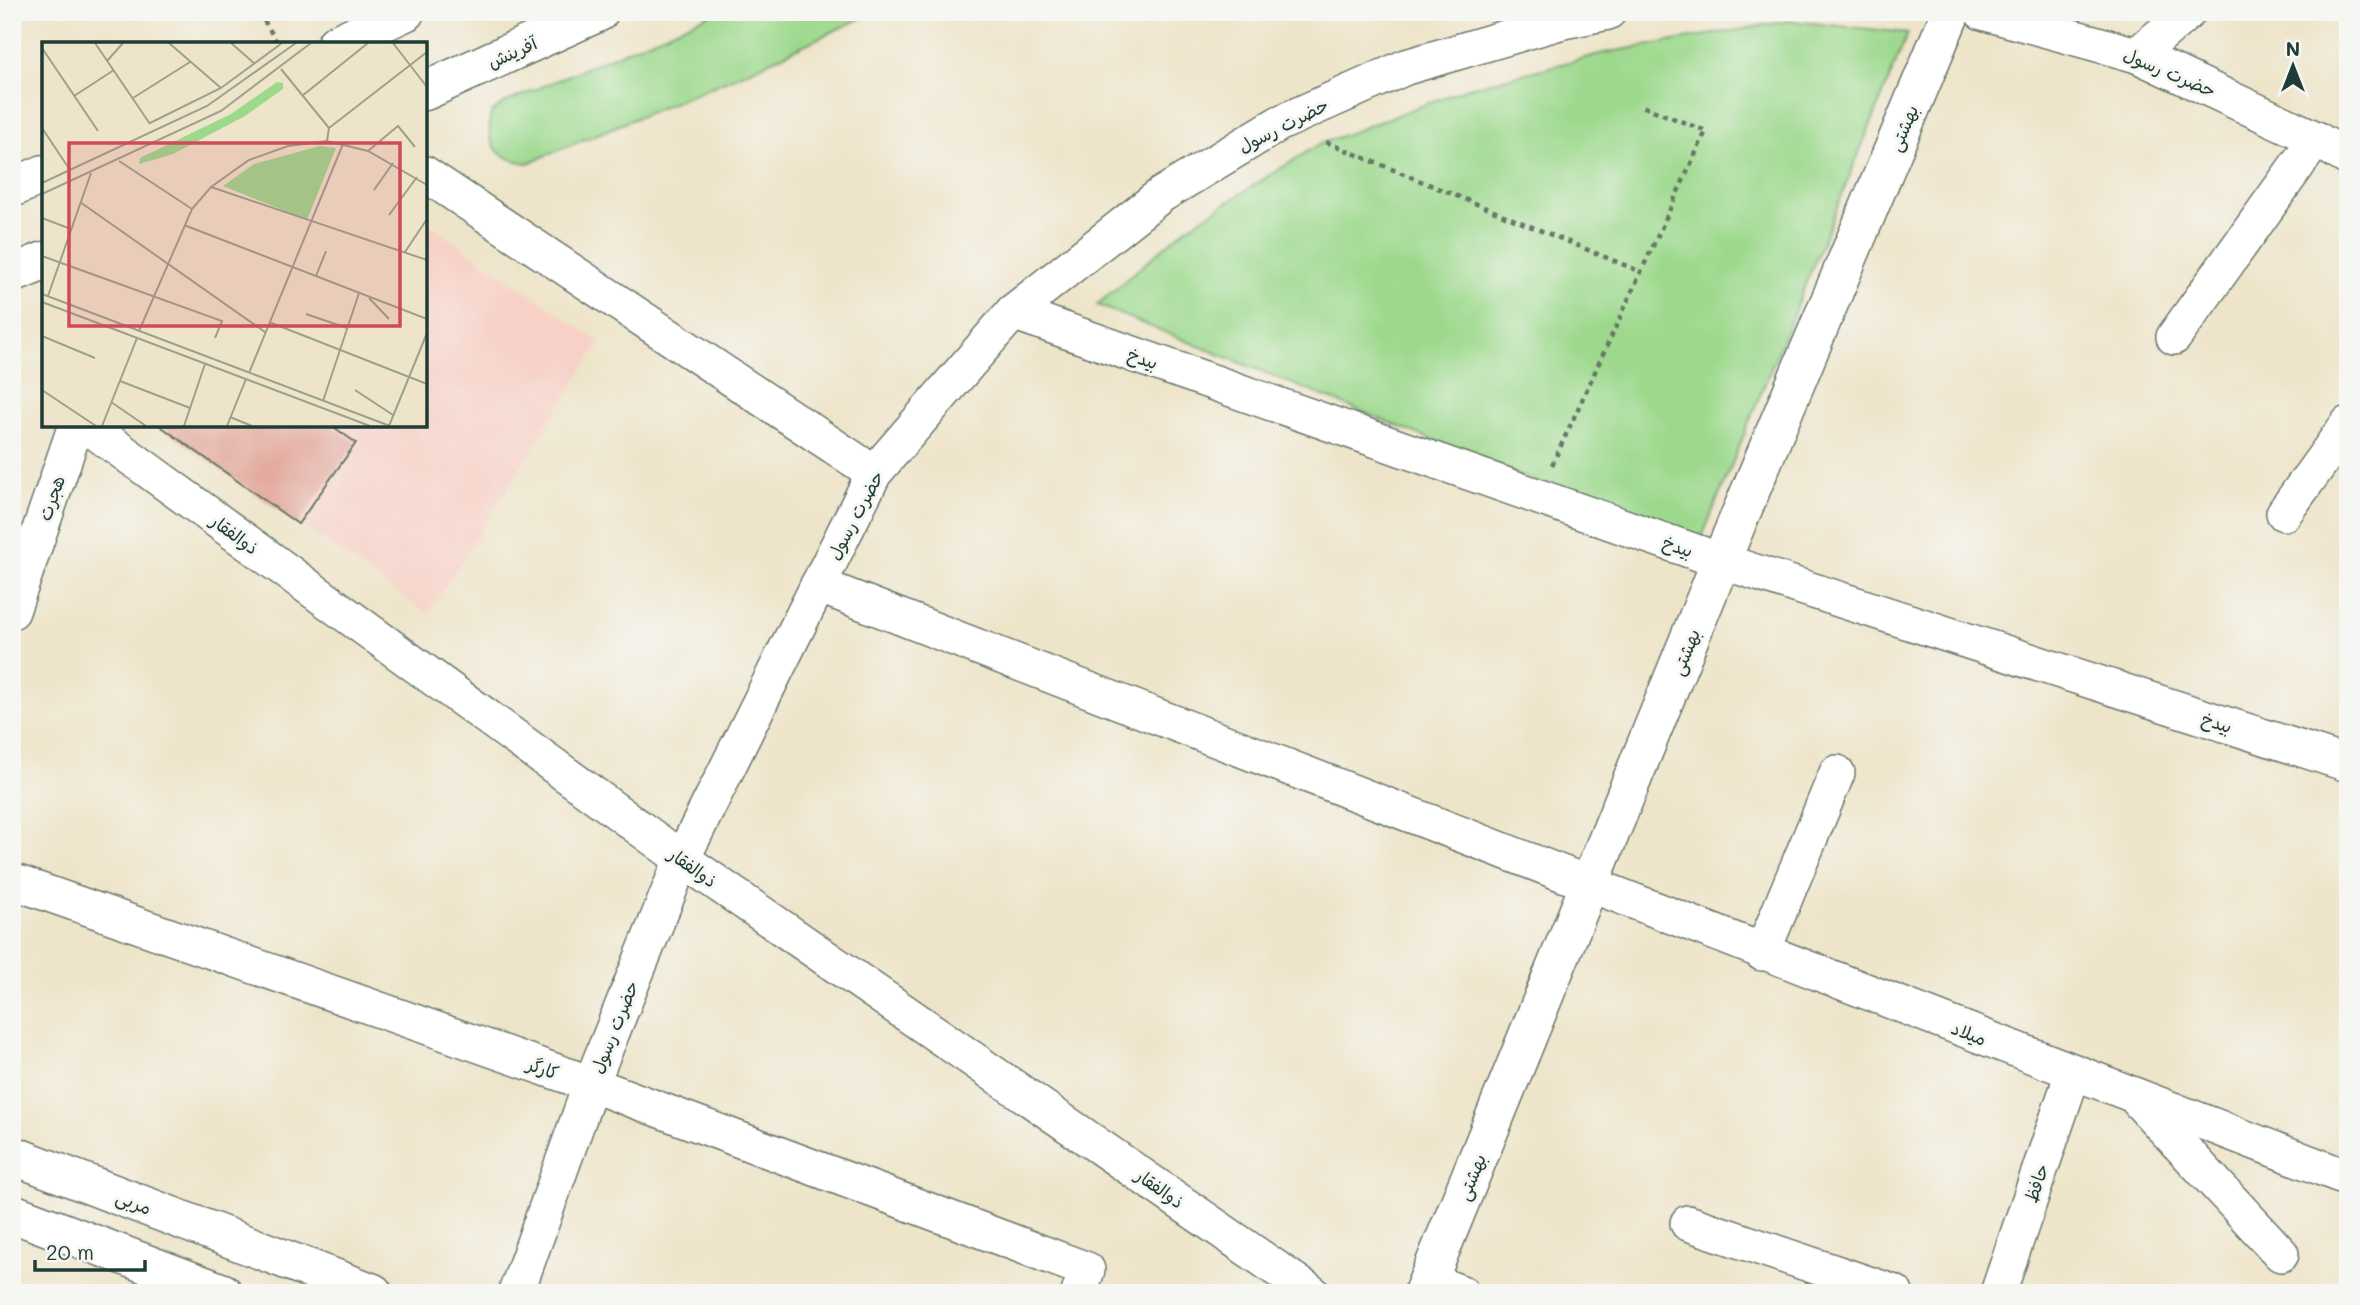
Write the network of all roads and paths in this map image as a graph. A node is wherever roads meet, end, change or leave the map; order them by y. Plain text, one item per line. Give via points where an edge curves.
1 (260, 12) edge
2 (405, 12) edge
3 (599, 12) edge
4 (1608, 12) edge
5 (1951, 12) edge
6 (1982, 12) edge
7 (2188, 12) edge
8 (277, 42) edge
9 (340, 42) edge
10 (2137, 55) junction
11 (427, 90) edge
12 (1642, 106) dead end
13 (1280, 123) junction
14 (2316, 139) junction
15 (2348, 158) edge
16 (42, 175) edge
17 (427, 175) edge
18 (12, 188) edge
19 (42, 262) edge
20 (1639, 271) junction
21 (12, 274) edge
22 (1013, 312) junction
23 (2174, 337) dead end
24 (2348, 424) edge
25 (75, 427) edge
26 (89, 427) edge
27 (874, 473) junction
28 (1538, 497) junction
29 (2284, 513) dead end
30 (1721, 561) junction
31 (818, 585) junction
32 (12, 611) edge
33 (2348, 764) edge
34 (1837, 773) dead end
35 (682, 859) junction
36 (12, 881) edge
37 (1591, 886) junction
38 (1762, 953) junction
39 (2073, 1073) junction
40 (591, 1084) junction
41 (2133, 1095) junction
42 (12, 1156) edge
43 (2348, 1178) edge
44 (130, 1200) junction
45 (12, 1213) edge
46 (1688, 1223) dead end
47 (111, 1250) junction
48 (2281, 1254) dead end
49 (1438, 1288) edge
50 (223, 1293) edge
51 (373, 1293) edge
52 (516, 1293) edge
53 (1079, 1293) edge
54 (1312, 1293) edge
55 (1895, 1293) edge
56 (1998, 1293) edge

1 - 8 path
2 - 9 street
3 - 11 street, آفرینش
4 - 13 street, حضرت رسول via 1406,67
5 - 30 street, بهشتی
6 - 10 street, حضرت رسول
7 - 10 street
10 - 14 street, حضرت رسول
12 - 20 path via 1706,131
13 - 20 path
13 - 22 street, حضرت رسول via 1160,195
14 - 15 street, حضرت رسول
14 - 23 street
16 - 18 street
17 - 27 street
19 - 21 street
20 - 28 path
22 - 27 street, حضرت رسول
22 - 28 street, بیدخ
24 - 29 street
25 - 32 street, هجرت
26 - 35 street, ذوالفقار
27 - 31 street, حضرت رسول
28 - 30 street, بیدخ
30 - 33 street, بیدخ
30 - 37 street, بهشتی
31 - 35 street, حضرت رسول
31 - 37 street, میلاد
34 - 38 street
35 - 40 street, حضرت رسول
35 - 54 street, ذوالفقار
36 - 40 street, کارگر
37 - 38 street, میلاد
37 - 49 street, بهشتی
38 - 39 street, میلاد
39 - 41 street, میلاد
39 - 56 street, حافظ
40 - 52 street, حضرت رسول
40 - 53 street, کارگر via 1087,1270
41 - 43 street, میلاد
41 - 48 street
42 - 44 street, مربی
44 - 47 street
44 - 51 street, مربی
45 - 47 street
46 - 55 street
47 - 50 street

